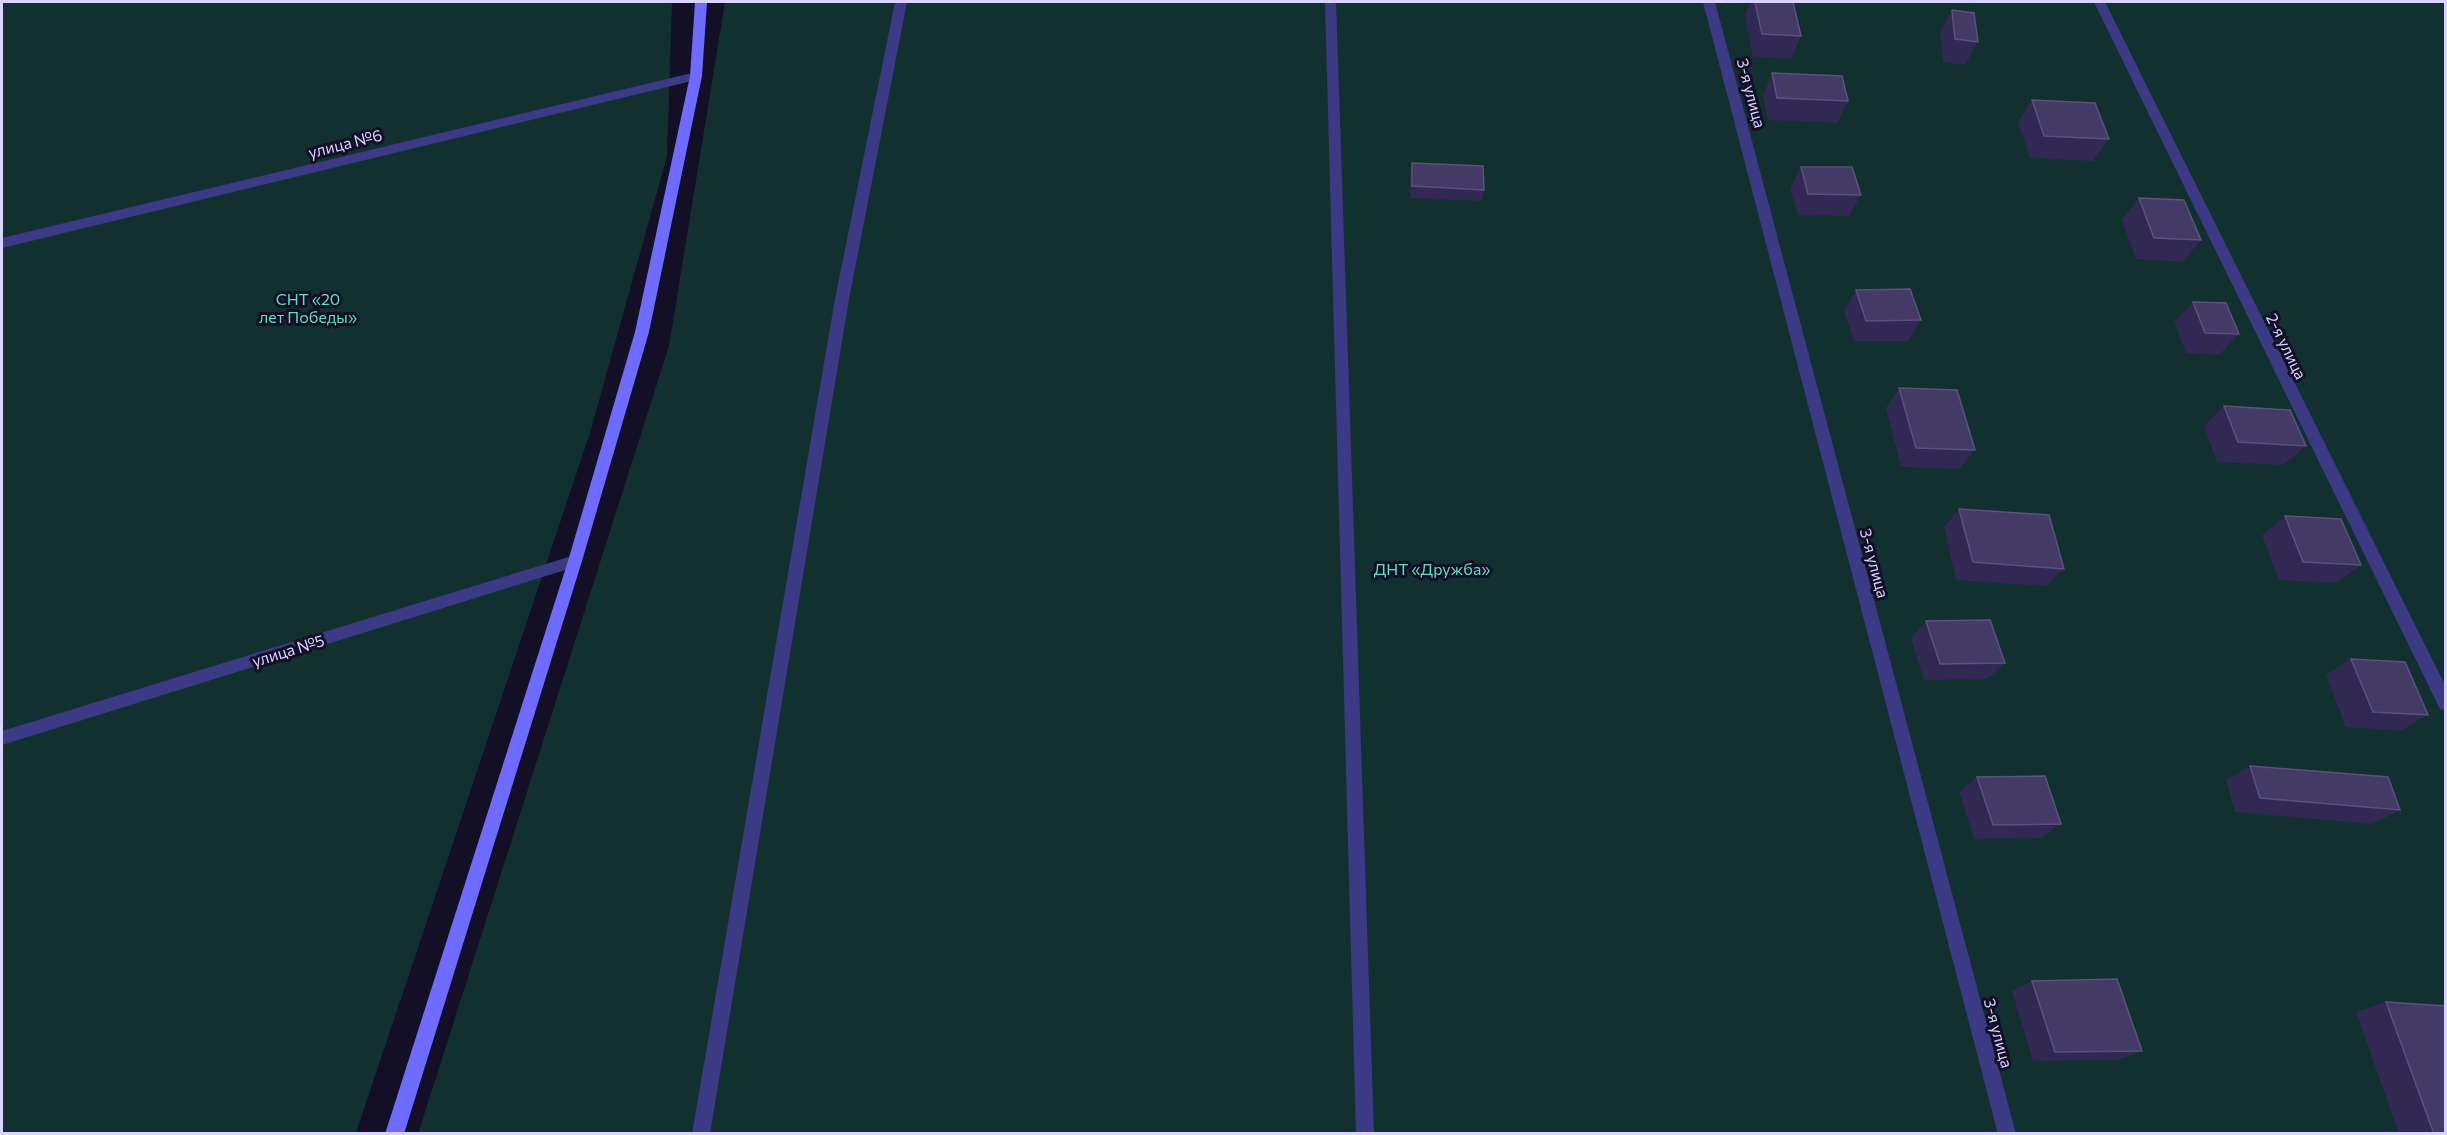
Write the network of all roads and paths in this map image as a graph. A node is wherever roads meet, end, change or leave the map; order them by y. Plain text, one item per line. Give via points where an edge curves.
1 (701, 2) edge
2 (901, 2) edge
3 (1330, 2) edge
4 (1709, 2) edge
5 (2099, 2) edge
6 (696, 76) junction
7 (2, 243) edge
8 (575, 561) junction
9 (2445, 704) edge
10 (2, 738) edge
11 (394, 1134) edge
12 (701, 1134) edge
13 (1365, 1134) edge
14 (2007, 1134) edge

1 - 6 street
2 - 12 street via 842,299
3 - 13 street
4 - 14 street, 3-я улица
5 - 9 street, 2-я улица
6 - 7 street, улица №6
6 - 8 street via 642,332
8 - 10 street, улица №5
8 - 11 street

